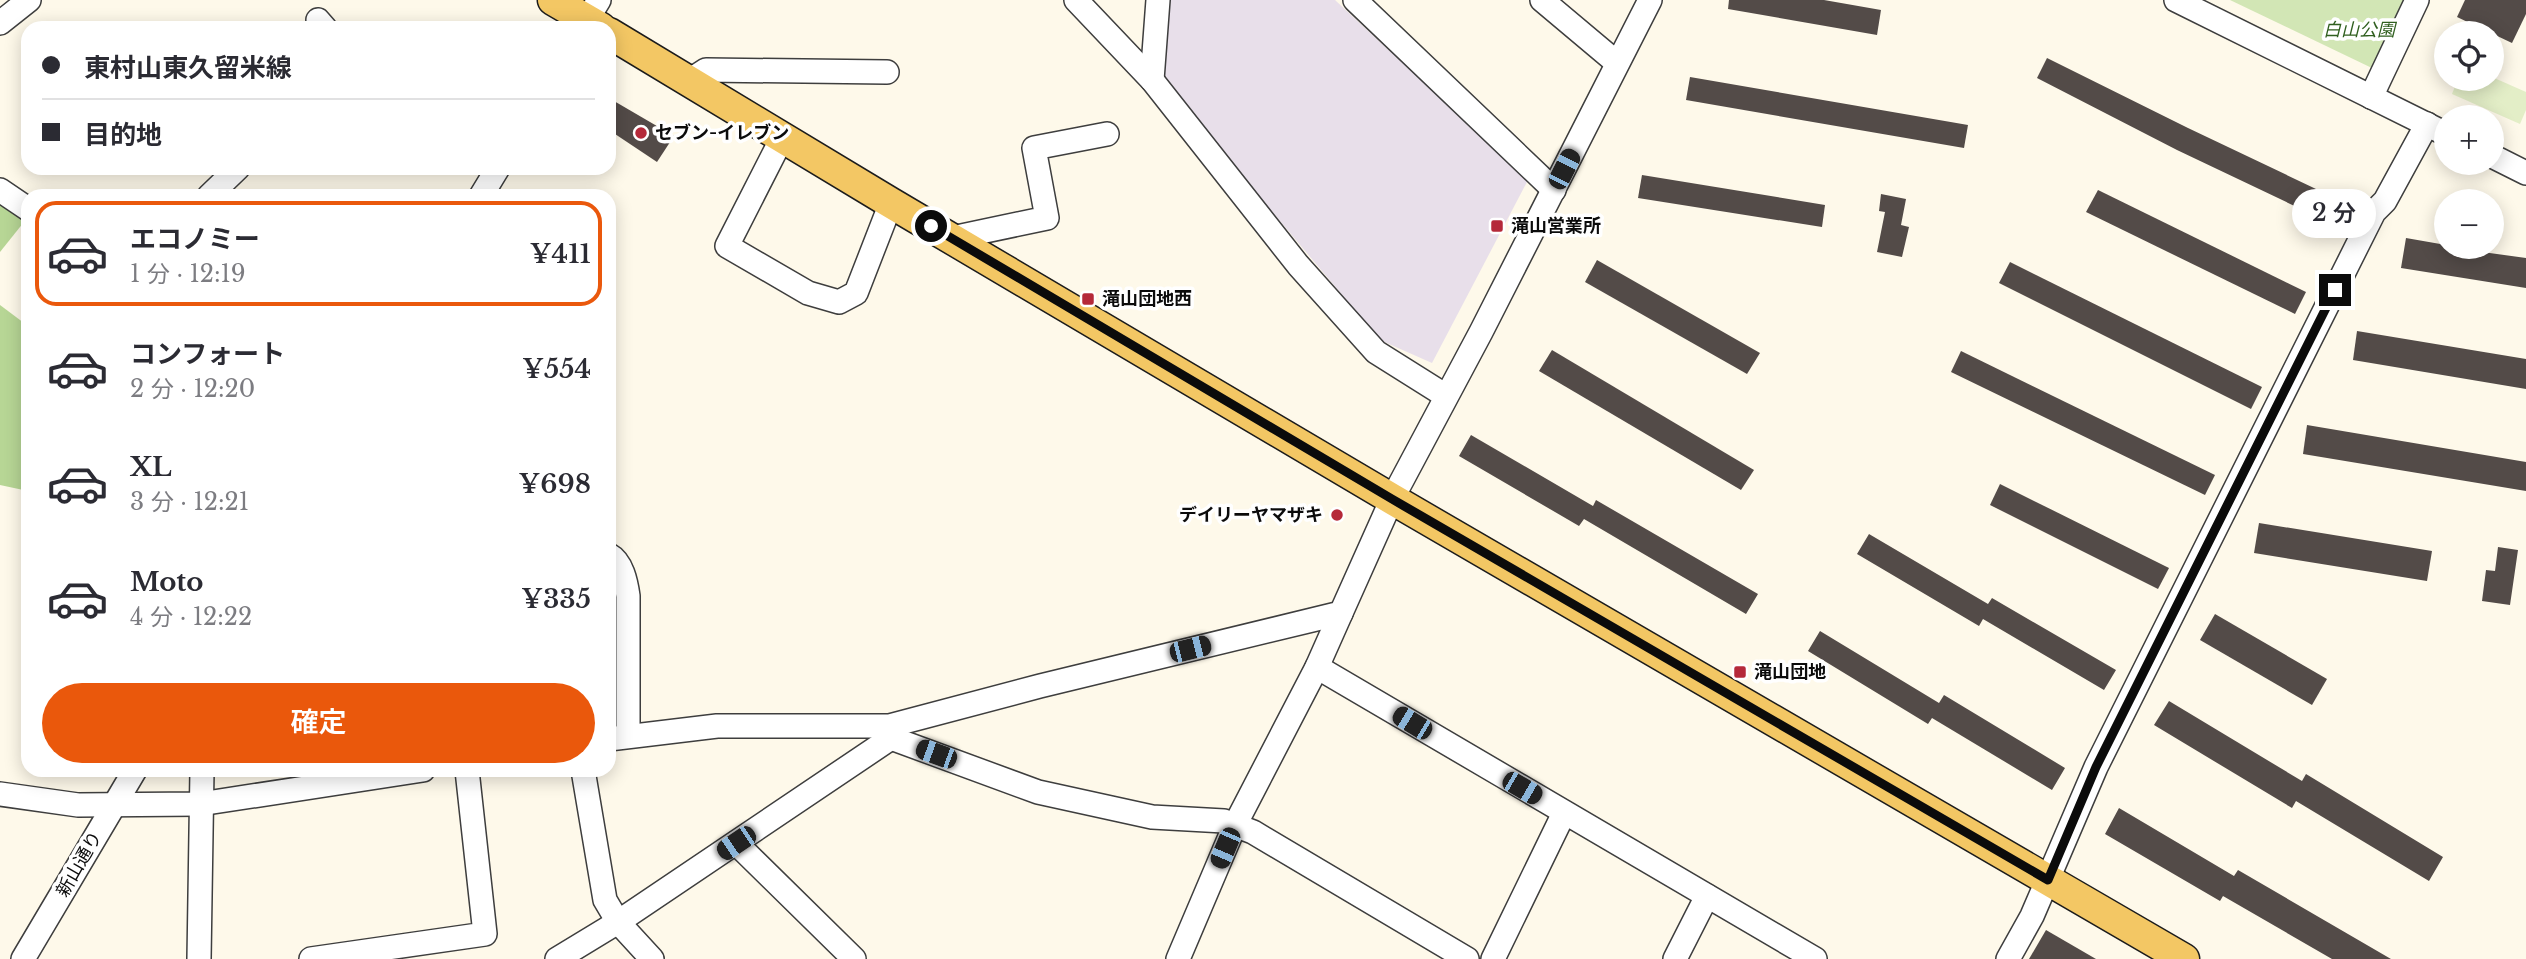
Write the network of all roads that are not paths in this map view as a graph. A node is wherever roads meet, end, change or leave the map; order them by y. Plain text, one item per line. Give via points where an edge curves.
1 (29, 0) edge
2 (554, 0) edge
3 (1076, 0) edge
4 (1158, 0) edge
5 (1355, 0) edge
6 (1542, 0) edge
7 (1650, 0) edge
8 (2176, 0) edge
9 (2417, 0) edge
10 (594, 21) edge
11 (0, 23) edge
12 (616, 35) edge
13 (1617, 64) junction
14 (887, 72) dead end
15 (1152, 80) junction
16 (689, 81) junction
17 (2371, 97) junction
18 (2434, 128) edge
19 (2434, 133) edge
20 (1107, 134) dead end
21 (782, 138) junction
22 (2504, 162) edge
23 (2526, 173) edge
24 (231, 175) edge
25 (216, 189) edge
26 (1554, 190) junction
27 (891, 203) junction
28 (952, 238) junction
29 (1446, 396) junction
30 (1392, 499) junction
31 (616, 561) edge
32 (1341, 613) junction
33 (1317, 667) junction
34 (890, 732) junction
35 (618, 738) edge
36 (131, 777) edge
37 (202, 777) edge
38 (376, 777) edge
39 (468, 777) edge
40 (584, 777) edge
41 (0, 794) edge
42 (200, 804) junction
43 (113, 805) junction
44 (1564, 813) junction
45 (1235, 825) junction
46 (736, 843) junction
47 (2048, 880) junction
48 (1707, 895) junction
49 (618, 922) junction
50 (23, 959) edge
51 (200, 959) edge
52 (311, 959) edge
53 (557, 959) edge
54 (652, 959) edge
55 (854, 959) edge
56 (1178, 959) edge
57 (1467, 959) edge
58 (1493, 959) edge
59 (1675, 959) edge
60 (1815, 959) edge
61 (2008, 959) edge
62 (2184, 959) edge

1 - 11 street
2 - 10 main road
3 - 15 street
4 - 15 street
5 - 26 street
6 - 13 street
7 - 13 street
8 - 17 street
9 - 17 street
12 - 16 main road
13 - 26 street
14 - 16 street via 706,70
15 - 29 street via 1298,265 1376,352
16 - 21 main road
17 - 18 street
19 - 47 street via 2374,212 2096,767
20 - 28 street via 1034,148 1047,218
21 - 27 main road
21 - 27 street via 727,246 808,293 839,302 856,293
22 - 23 street
24 - 25 street
26 - 29 street
27 - 28 main road
28 - 30 main road
29 - 30 street
30 - 32 street
30 - 47 main road
31 - 35 street via 628,596
32 - 33 street
32 - 34 street via 1053,682
33 - 44 street
33 - 45 street
34 - 35 street via 717,726
34 - 45 street via 1038,792 1152,817
34 - 46 street
36 - 43 street, 新山通り
37 - 42 street
38 - 42 street
39 - 52 street via 485,934
40 - 49 street via 605,900
41 - 43 street
42 - 43 street
42 - 51 street
43 - 50 street, 新山通り
44 - 48 street
44 - 58 street
45 - 56 street
45 - 57 street
46 - 49 street
46 - 55 street
47 - 61 street
47 - 62 main road
48 - 59 street
48 - 60 street
49 - 53 street
49 - 54 street

